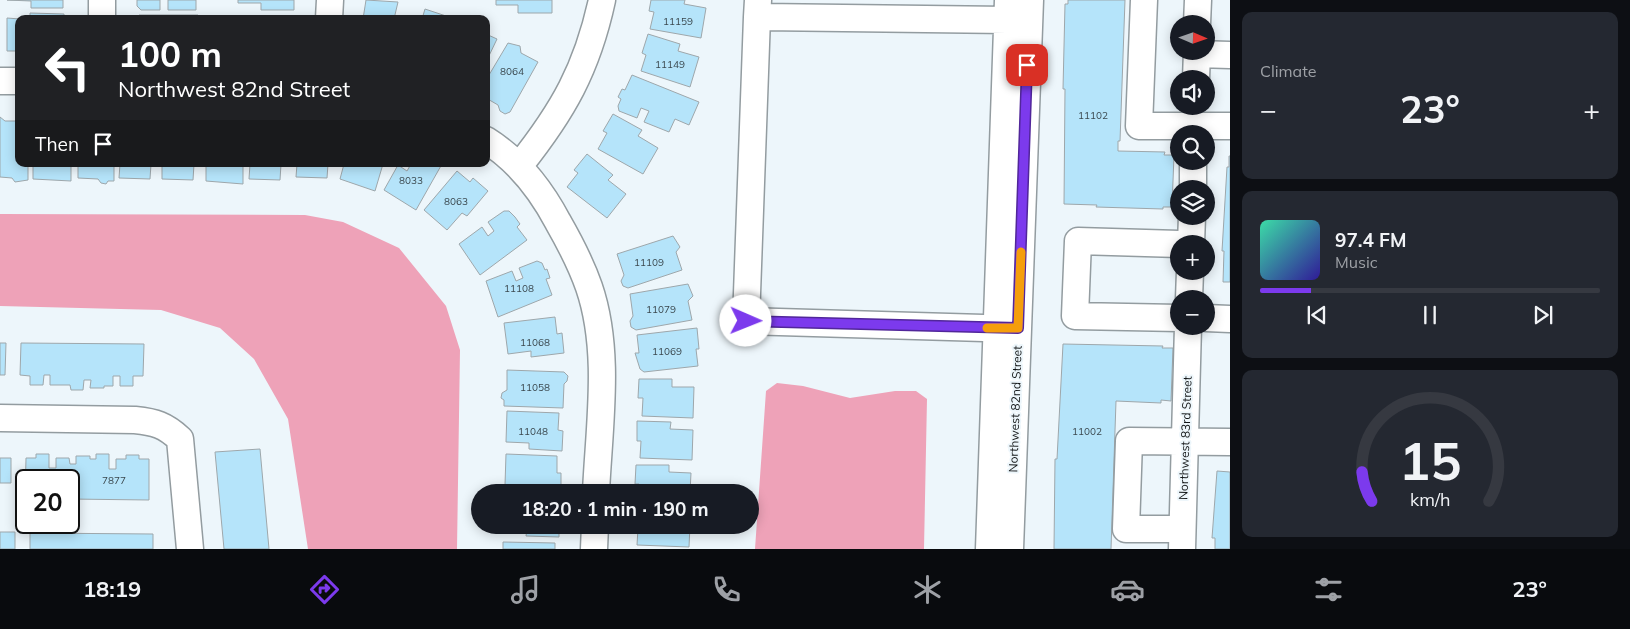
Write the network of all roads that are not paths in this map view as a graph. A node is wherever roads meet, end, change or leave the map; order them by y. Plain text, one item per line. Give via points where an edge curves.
1 (102, 0) edge
2 (330, 0) edge
3 (602, 0) edge
4 (1030, 0) edge
5 (1144, 0) edge
6 (1198, 0) edge
7 (757, 8) edge
8 (1007, 10) edge
9 (102, 15) edge
10 (329, 15) edge
11 (1198, 15) edge
12 (1230, 55) edge
13 (1196, 61) edge
14 (0, 81) edge
15 (15, 81) edge
16 (1194, 122) edge
17 (1230, 126) edge
18 (490, 143) edge
19 (520, 166) junction
20 (1170, 244) edge
21 (1170, 318) edge
22 (1215, 318) edge
23 (1230, 319) edge
24 (1007, 328) junction
25 (1188, 335) edge
26 (0, 418) edge
27 (1185, 441) junction
28 (1230, 442) edge
29 (596, 484) edge
30 (595, 534) edge
31 (1182, 539) edge
32 (190, 549) edge
33 (594, 549) edge
34 (989, 549) edge
35 (1010, 549) edge

1 - 9 street
2 - 10 street
3 - 19 street via 581,72 561,111
4 - 24 street, Northwest 82nd Street
5 - 16 street via 1139,126
6 - 11 street
7 - 8 street
7 - 24 street via 746,321
8 - 24 street, Northwest 82nd Street
12 - 13 street
14 - 15 street
16 - 17 street
18 - 19 street
19 - 29 street via 554,214 590,288 598,327 601,374
20 - 21 street via 1078,241 1075,316
22 - 23 street
24 - 34 street, Northwest 82nd Street
24 - 35 street, Northwest 82nd Street
25 - 27 street, Northwest 83rd Street
26 - 32 street via 135,420 156,422 167,428 180,439
27 - 28 street
27 - 31 street, Northwest 83rd Street
27 - 31 street via 1129,441 1126,529
30 - 33 street

